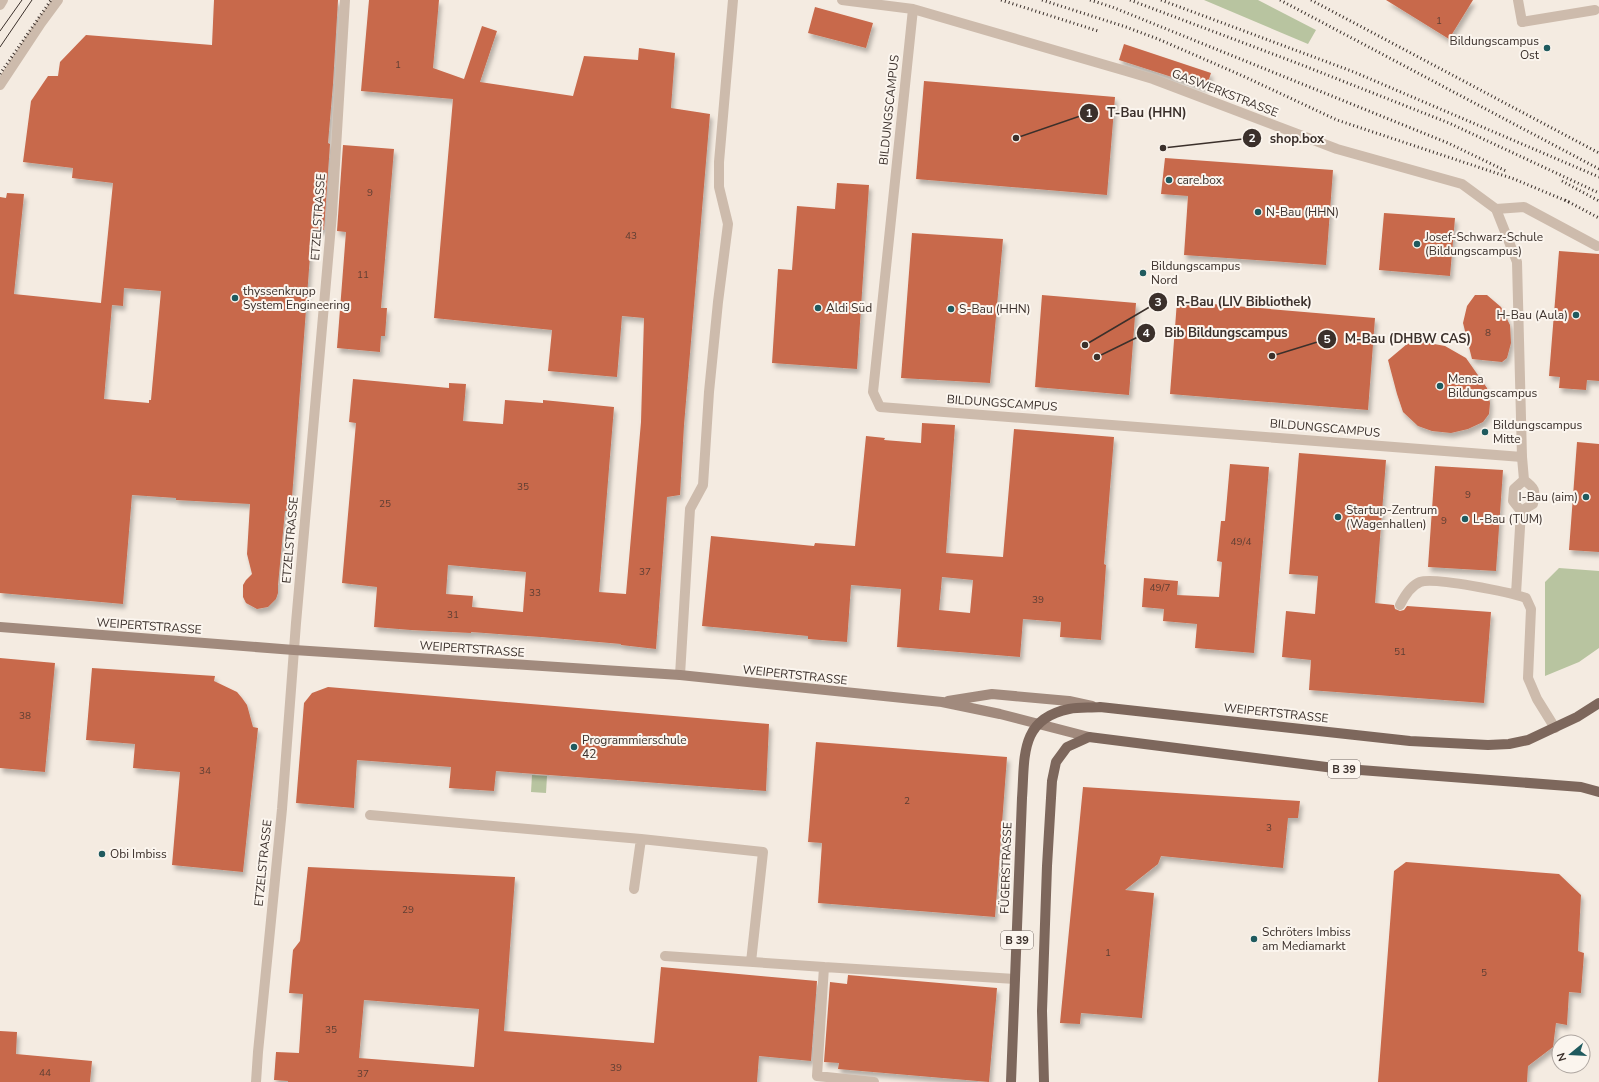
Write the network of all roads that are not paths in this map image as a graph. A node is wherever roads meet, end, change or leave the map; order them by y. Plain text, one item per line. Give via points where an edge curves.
1 (3, 0) edge
2 (58, 0) edge
3 (345, 0) edge
4 (733, 0) edge
5 (842, 0) edge
6 (1518, 0) edge
7 (0, 5) edge
8 (913, 9) junction
9 (1595, 10) dead end
10 (0, 85) edge
11 (1496, 209) junction
12 (1597, 246) dead end
13 (1522, 457) junction
14 (1524, 480) junction
15 (1521, 511) junction
16 (1516, 594) junction
17 (1400, 605) dead end
18 (0, 627) edge
19 (294, 650) junction
20 (680, 676) junction
21 (942, 702) junction
22 (1599, 703) edge
23 (1100, 707) junction
24 (1037, 724) junction
25 (1555, 728) junction
26 (1089, 737) junction
27 (1599, 792) edge
28 (370, 815) dead end
29 (641, 839) junction
30 (634, 889) dead end
31 (665, 956) dead end
32 (751, 962) junction
33 (824, 967) junction
34 (1015, 979) junction
35 (256, 1082) edge
36 (874, 1082) edge
37 (1011, 1082) edge
38 (1044, 1082) edge

1 - 7 street
2 - 10 street
3 - 19 street, ETZELSTRASSE via 332,214
4 - 20 street via 719,187 728,224 709,385 703,485 690,510
5 - 8 street, GASWERKSTRASSE
6 - 9 street via 1522,22
8 - 11 street, GASWERKSTRASSE via 1152,79 1337,149 1462,184
8 - 13 street, BILDUNGSCAMPUS via 873,392 880,407
11 - 12 street via 1524,207
11 - 13 street via 1517,262
13 - 14 street
14 - 15 street via 1514,489 1513,502
14 - 15 street via 1532,486 1535,493 1533,504
15 - 16 street
16 - 17 street via 1468,585 1420,582 1410,590
16 - 25 street via 1526,598 1531,609 1528,678 1537,699
18 - 19 main road, WEIPERTSTRASSE
19 - 20 main road, WEIPERTSTRASSE
19 - 35 street, ETZELSTRASSE
20 - 21 main road, WEIPERTSTRASSE
21 - 23 main road, WEIPERTSTRASSE via 992,694 1069,701
21 - 24 main road, WEIPERTSTRASSE
22 - 25 main road, WEIPERTSTRASSE
23 - 24 main road via 1069,709
23 - 25 main road, WEIPERTSTRASSE via 1410,741 1488,745 1528,740
24 - 26 main road, WEIPERTSTRASSE
24 - 34 main road, FÜGERSTRASSE / B 39 via 1028,738 1022,798
26 - 27 main road, WEIPERTSTRASSE / B 39 via 1334,768 1581,788
26 - 38 main road, B 39 via 1067,747 1056,762 1052,781 1042,1011
28 - 29 street
29 - 30 street
29 - 32 street via 763,852
31 - 32 street
32 - 33 street
33 - 34 street
33 - 36 street via 817,1076
34 - 37 main road, FÜGERSTRASSE / B 39

